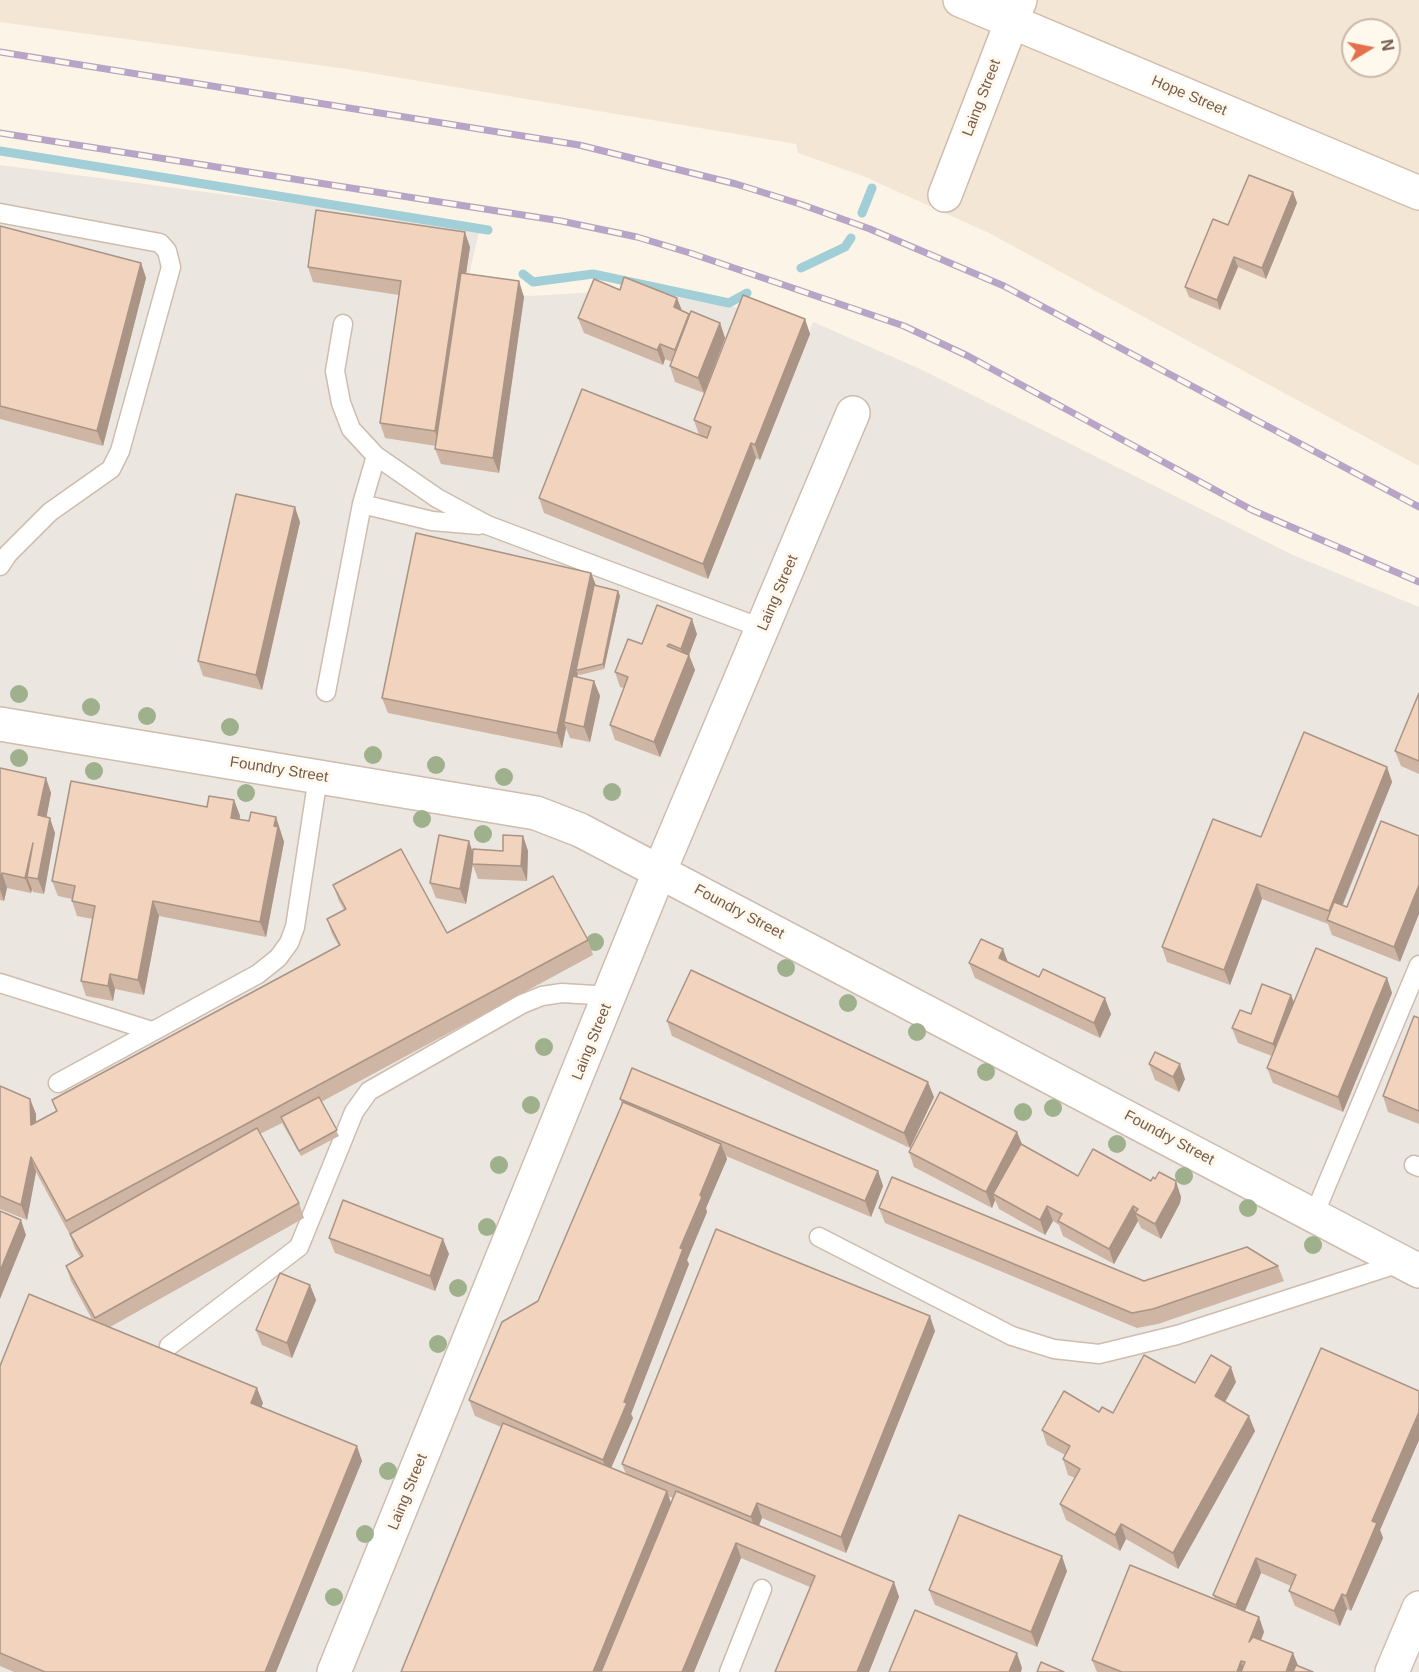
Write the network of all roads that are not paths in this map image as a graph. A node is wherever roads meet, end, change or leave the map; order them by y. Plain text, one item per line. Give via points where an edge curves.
1 (960, 0) edge
2 (1016, 11) edge
3 (1419, 193) edge
4 (945, 195) dead end
5 (0, 213) edge
6 (343, 324) dead end
7 (853, 413) dead end
8 (376, 456) junction
9 (362, 504) junction
10 (487, 525) junction
11 (0, 566) edge
12 (764, 629) junction
13 (326, 692) dead end
14 (0, 724) edge
15 (318, 777) junction
16 (660, 870) junction
17 (1419, 965) edge
18 (0, 983) edge
19 (611, 996) junction
20 (152, 1031) junction
21 (58, 1083) dead end
22 (1314, 1215) junction
23 (819, 1237) dead end
24 (1411, 1267) edge
25 (169, 1346) dead end
26 (762, 1589) dead end
27 (1418, 1614) edge
28 (334, 1672) edge
29 (729, 1672) edge
30 (1392, 1672) edge

1 - 2 street, Hope Street
2 - 3 street, Hope Street
2 - 4 street, Laing Street
5 - 11 lane via 160,243 167,251 171,267 120,451 111,469 50,512
6 - 8 lane via 335,371 342,403 351,429
7 - 12 street, Laing Street
8 - 9 lane
8 - 10 lane via 436,498
9 - 10 lane via 432,521
9 - 13 lane
10 - 12 lane
12 - 16 street, Laing Street
14 - 15 street, Foundry Street
15 - 16 street, Foundry Street via 536,813
15 - 20 lane via 295,927 289,943 258,974
16 - 19 street, Laing Street
16 - 22 street, Foundry Street
17 - 22 lane
18 - 20 lane
19 - 25 lane via 542,996 369,1091 354,1112 299,1247
19 - 28 street, Laing Street
20 - 21 lane
22 - 24 street, Foundry Street
23 - 24 lane via 1012,1336 1054,1349 1099,1354
26 - 29 lane
27 - 30 street

